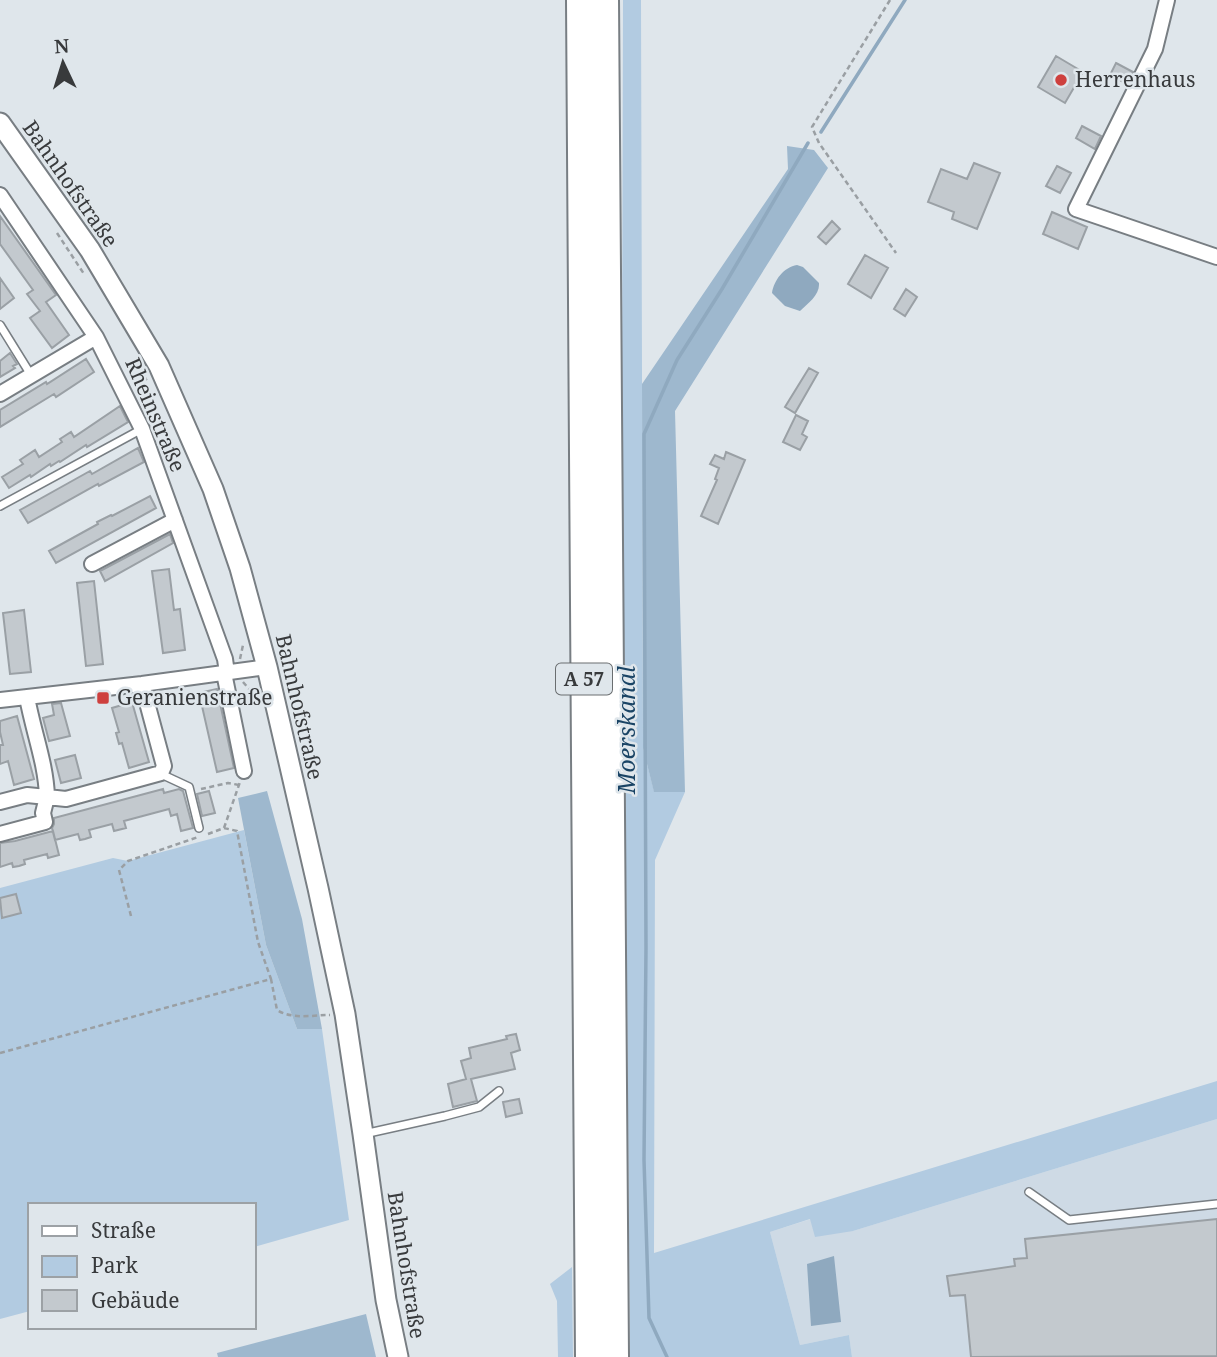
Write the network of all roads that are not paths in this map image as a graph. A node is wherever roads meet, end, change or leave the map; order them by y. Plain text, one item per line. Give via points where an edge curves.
1 (580, 0) edge
2 (605, 0) edge
3 (1167, 0) edge
4 (0, 123) edge
5 (0, 195) edge
6 (1217, 257) edge
7 (0, 325) edge
8 (96, 337) junction
9 (31, 376) junction
10 (0, 394) edge
11 (142, 429) junction
12 (0, 506) edge
13 (175, 520) junction
14 (92, 564) dead end
15 (267, 667) junction
16 (226, 673) junction
17 (142, 684) junction
18 (27, 697) junction
19 (0, 700) edge
20 (244, 771) road end
21 (160, 773) junction
22 (47, 797) junction
23 (0, 802) edge
24 (199, 828) dead end
25 (0, 834) edge
26 (499, 1091) dead end
27 (363, 1134) junction
28 (1029, 1192) dead end
29 (1217, 1204) edge
30 (398, 1357) edge
31 (589, 1357) edge
32 (615, 1357) edge

1 - 31 highway, A 57
2 - 32 highway, A 57
3 - 6 street via 1156,50 1076,209
4 - 15 main road, Bahnhofstraße via 90,250 159,366 213,489
5 - 8 street, Rheinstraße
7 - 9 lane
8 - 9 street
8 - 11 street, Rheinstraße
9 - 10 street
11 - 12 lane
11 - 13 street, Rheinstraße
13 - 14 street
13 - 16 street, Rheinstraße
15 - 16 street
15 - 27 main road, Bahnhofstraße via 345,1014
16 - 17 street
16 - 20 street, Rheinstraße
17 - 18 street
17 - 21 street via 164,766
18 - 19 street
18 - 22 street via 47,777
21 - 22 street via 66,799
21 - 24 lane via 189,787
22 - 23 street via 27,795
22 - 25 street via 46,822
26 - 27 lane via 480,1107
27 - 30 main road, Bahnhofstraße
28 - 29 lane via 1069,1220

